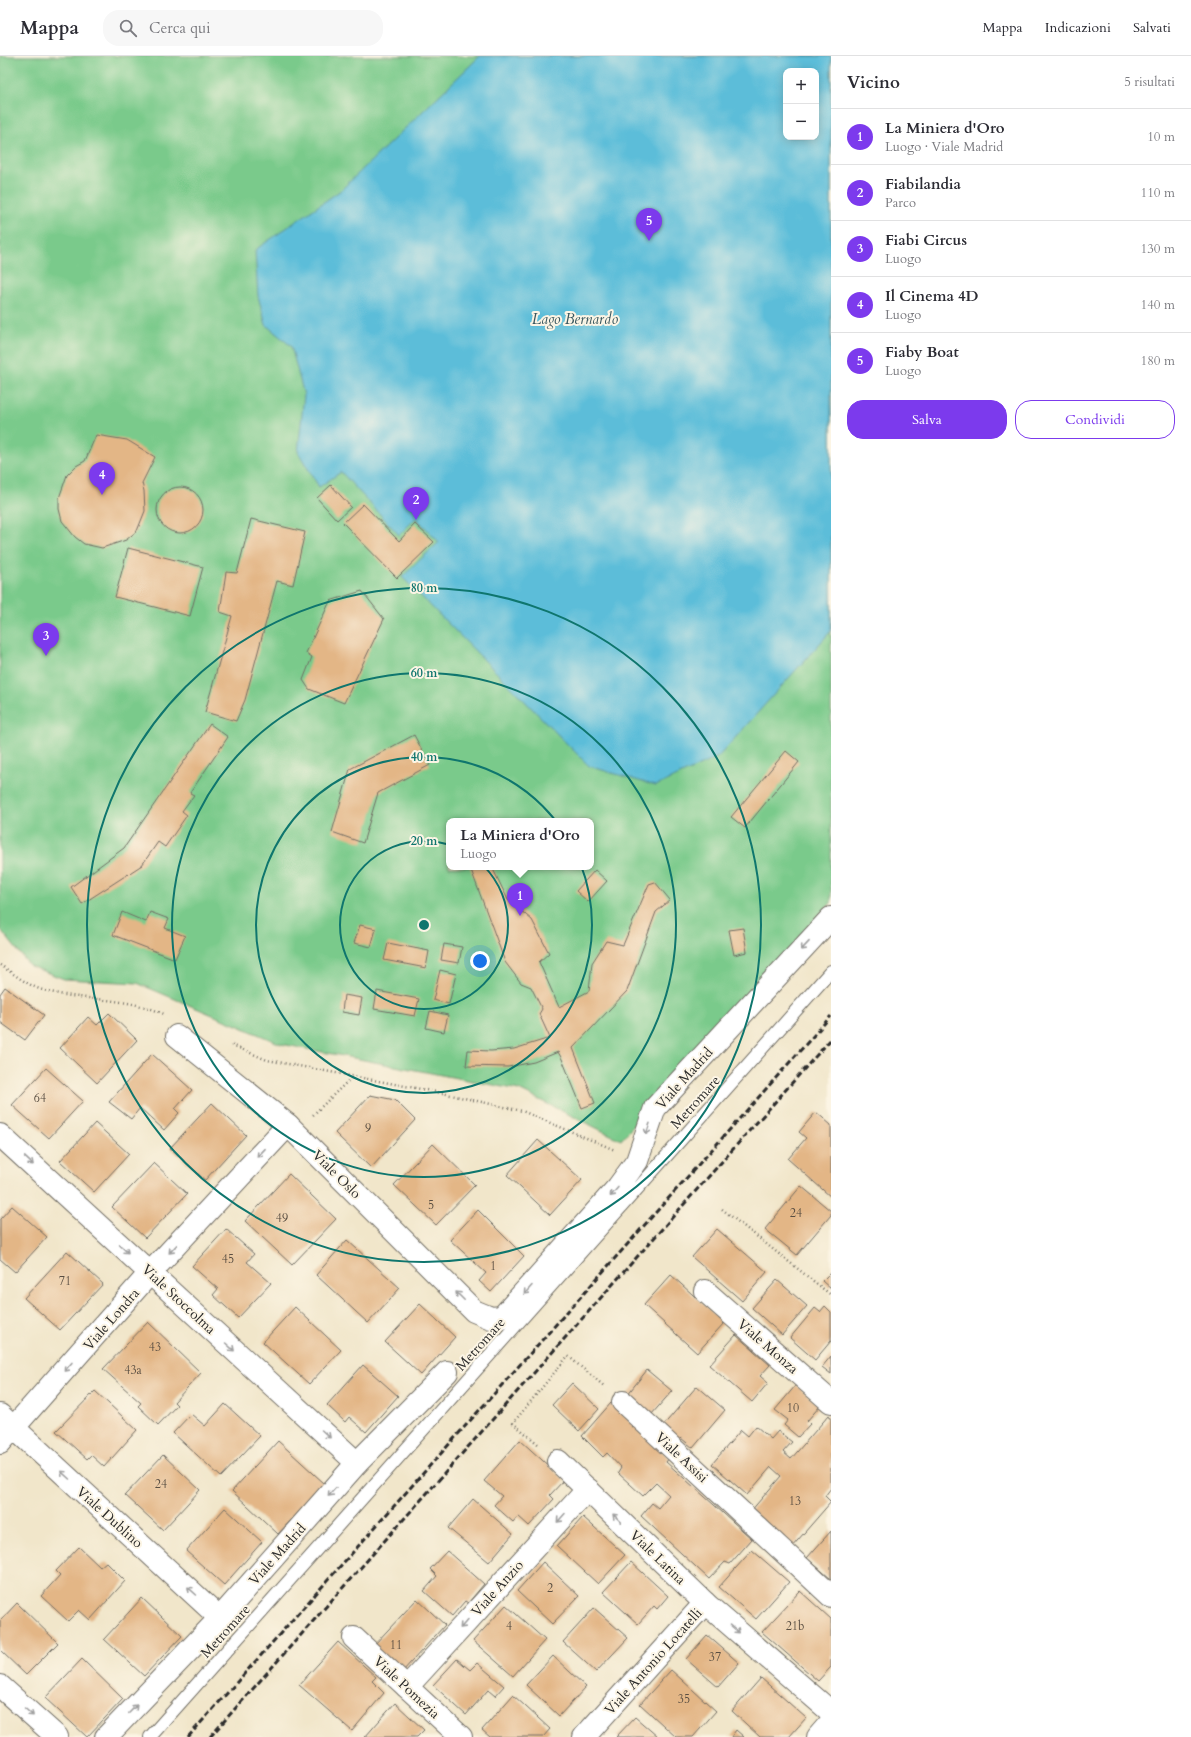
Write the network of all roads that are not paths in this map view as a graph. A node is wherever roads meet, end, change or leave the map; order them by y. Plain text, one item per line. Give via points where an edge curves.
1 (831, 918) edge
2 (831, 971) edge
3 (177, 1036) dead end
4 (292, 1129) junction
5 (0, 1135) edge
6 (150, 1274) junction
7 (706, 1291) dead end
8 (491, 1318) joint
9 (446, 1372) dead end
10 (623, 1402) road end
11 (831, 1402) edge
12 (5, 1429) edge
13 (558, 1462) road end
14 (357, 1463) junction
15 (588, 1489) junction
16 (831, 1596) edge
17 (705, 1603) junction
18 (220, 1618) junction
19 (354, 1638) dead end
20 (0, 1686) edge
21 (407, 1687) junction
22 (831, 1712) edge
23 (831, 1722) edge
24 (57, 1737) edge
25 (106, 1737) edge
26 (150, 1737) edge
27 (461, 1737) edge
28 (584, 1737) edge
29 (818, 1737) edge

1 -> 8 street, Viale Madrid via 655,1108 637,1161 618,1187 509,1311 502,1317
2 - 26 lane, Metromare
3 - 4 street, Viale Oslo
4 -> 6 street, Viale Londra
8 -> 4 street, Viale Oslo via 474,1311
5 -> 6 street, Viale Stoccolma
6 -> 12 street, Viale Londra
6 -> 14 street, Viale Stoccolma
7 - 11 street, Viale Monza
9 - 14 street, Viale Madrid
10 - 16 street, Viale Assisi
18 -> 12 street, Viale Dublino
13 - 15 street, Viale Latina
14 -> 18 street, Viale Madrid
17 -> 15 street, Viale Latina
15 -> 21 street, Viale Anzio
17 -> 22 street, Viale Latina
17 - 28 street, Viale Antonio Locatelli
25 -> 18 street, Viale Madrid
19 - 21 street, Viale Pomezia
20 -> 24 street
21 - 27 street, Viale Pomezia
23 - 29 street

